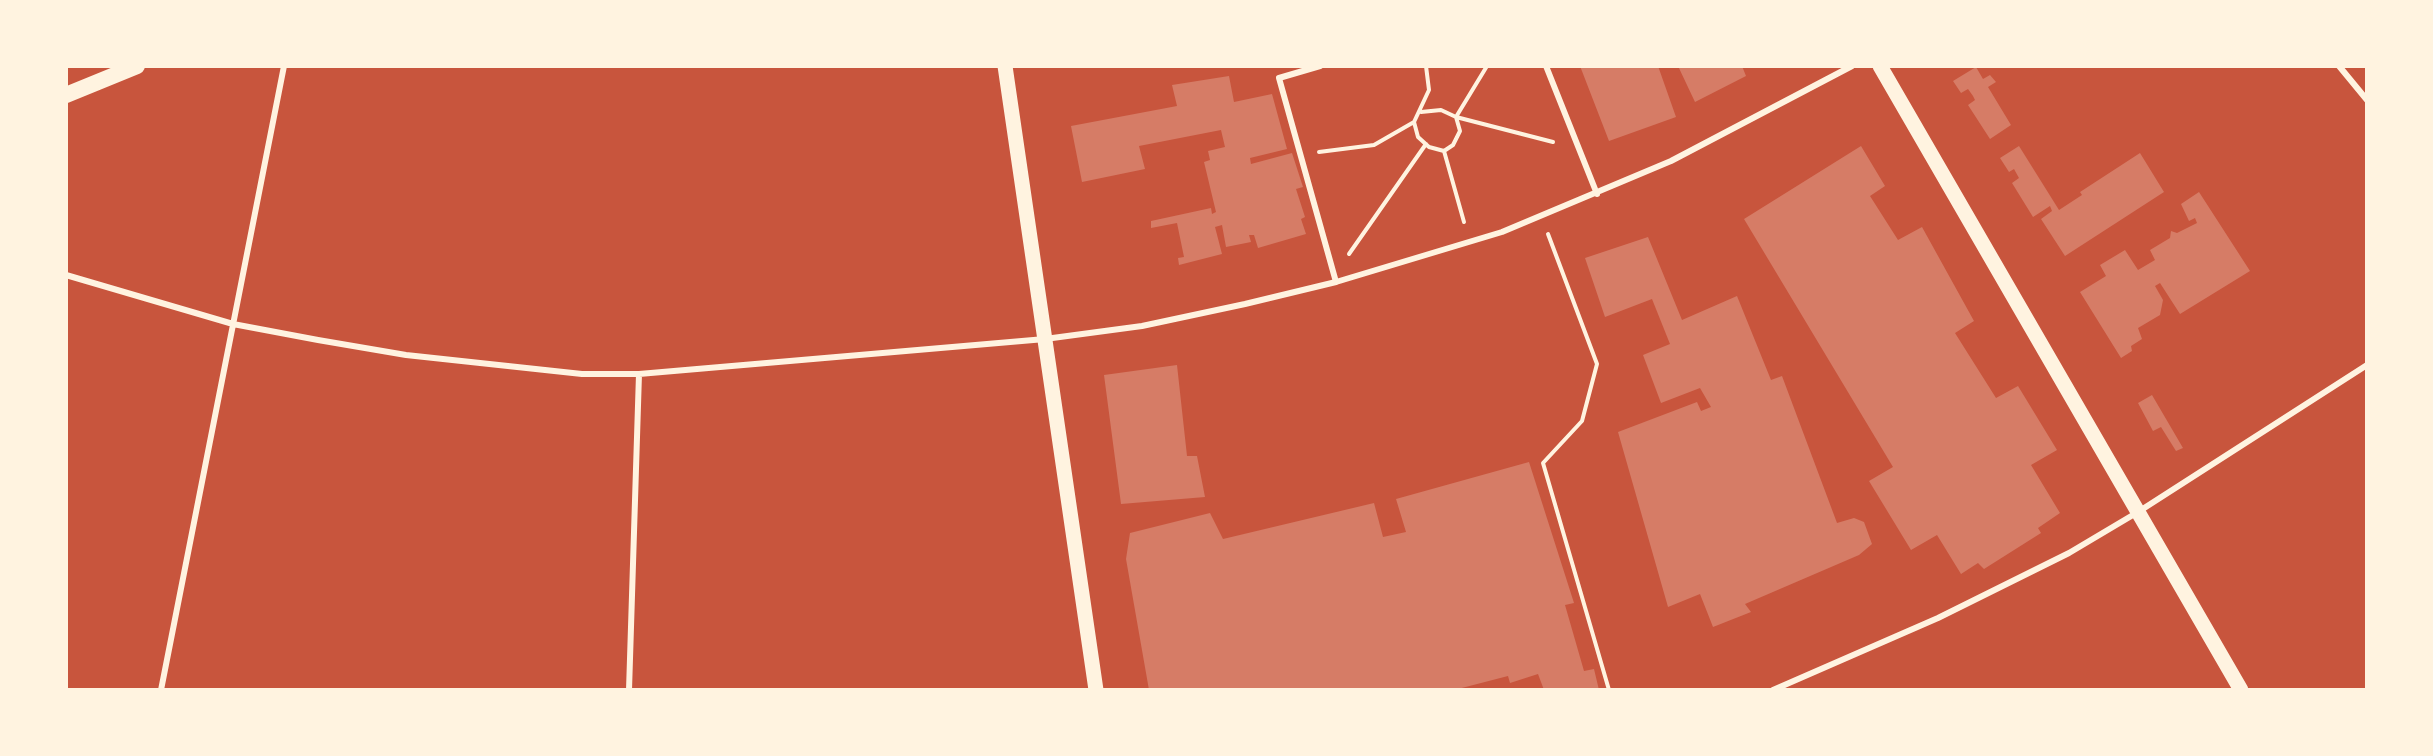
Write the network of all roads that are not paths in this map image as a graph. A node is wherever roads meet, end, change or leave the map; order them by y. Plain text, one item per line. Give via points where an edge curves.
1 (137, 66) edge
2 (284, 66) edge
3 (1005, 66) edge
4 (1320, 66) edge
5 (1546, 66) edge
6 (1852, 66) edge
7 (1880, 66) edge
8 (2339, 66) edge
9 (66, 95) edge
10 (2367, 100) edge
11 (1597, 194) junction
12 (66, 275) edge
13 (1335, 279) junction
14 (233, 324) junction
15 (1045, 339) junction
16 (2367, 365) edge
17 (639, 374) junction
18 (2138, 512) junction
19 (161, 690) edge
20 (629, 690) edge
21 (1096, 690) edge
22 (1773, 690) edge
23 (2241, 690) edge

1 - 9 highway
2 - 14 street
3 - 15 main road
4 - 13 street via 1279,78
5 - 11 street
6 - 11 street via 1747,123
7 - 18 main road
8 - 10 street
11 - 13 street via 1470,242
12 - 14 street
13 - 15 street via 1142,326
14 - 17 street via 406,356 511,368
14 - 19 street
15 - 17 street
15 - 21 main road
16 - 18 street
17 - 20 street
18 - 22 street via 2069,553 1948,613
18 - 23 main road

